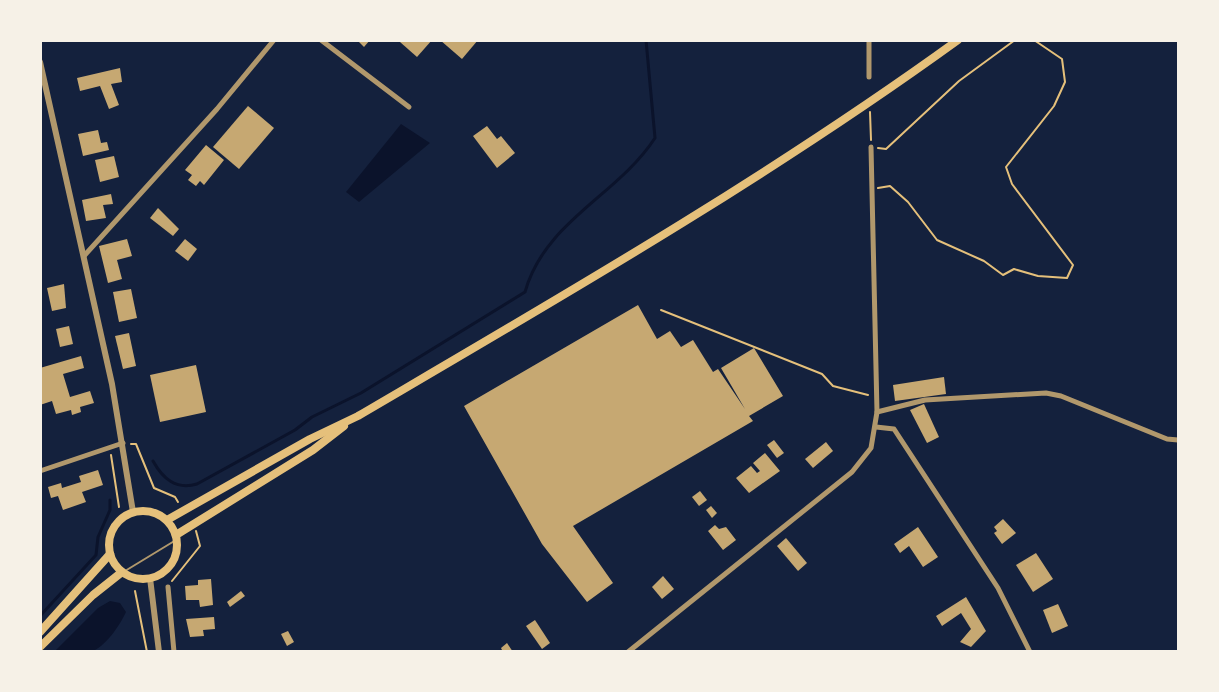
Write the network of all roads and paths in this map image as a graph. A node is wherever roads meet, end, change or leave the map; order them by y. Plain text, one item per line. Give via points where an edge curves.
1 (274, 40) edge
2 (321, 40) edge
3 (869, 40) edge
4 (958, 40) edge
5 (1015, 40) edge
6 (1034, 40) edge
7 (40, 62) edge
8 (869, 77) dead end
9 (410, 107) dead end
10 (871, 147) joint
11 (872, 189) junction
12 (84, 256) junction
13 (661, 310) dead end
14 (876, 398) junction
15 (877, 412) junction
16 (358, 416) junction
17 (876, 427) junction
18 (1179, 440) edge
19 (123, 443) junction
20 (40, 471) edge
21 (180, 505) dead end
22 (119, 507) dead end
23 (133, 512) junction
24 (167, 520) junction
25 (196, 531) dead end
26 (176, 538) junction
27 (110, 555) junction
28 (122, 572) junction
29 (150, 578) junction
30 (168, 587) joint
31 (135, 591) dead end
32 (40, 632) edge
33 (40, 647) edge
34 (147, 651) edge
35 (159, 651) edge
36 (174, 651) edge
37 (628, 651) edge
38 (1030, 651) edge

1 - 12 street
2 - 9 street
3 - 8 street
4 - 16 main road via 859,111 724,198
5 - 10 path via 958,81 886,149
6 - 11 path via 1062,59 1065,82 1054,106 1006,167 1012,184 1073,265 1067,278 1014,269 1003,275 984,261 937,240 908,202 890,186
7 - 12 street
10 - 11 street
11 - 14 street
12 - 19 street
13 - 14 path via 822,374 833,386
14 - 15 street
15 - 17 street
15 - 18 street via 925,400 1046,393 1167,439
16 - 24 main road via 280,455
16 - 26 main road via 313,450
17 - 37 street via 871,448 852,472
17 - 38 street via 894,429 998,588
19 - 20 street
19 - 21 path via 136,444 154,488 175,497
19 - 22 path via 110,453
19 - 23 street
23 - 24 main road via 151,512
23 - 27 main road via 121,518 113,529
24 - 26 main road
25 - 30 path via 200,546
26 - 28 lane
26 - 29 main road via 171,564
27 - 28 main road
27 - 32 main road
28 - 29 main road via 133,578
28 - 33 main road
29 - 35 street
30 - 36 street
31 - 34 path

